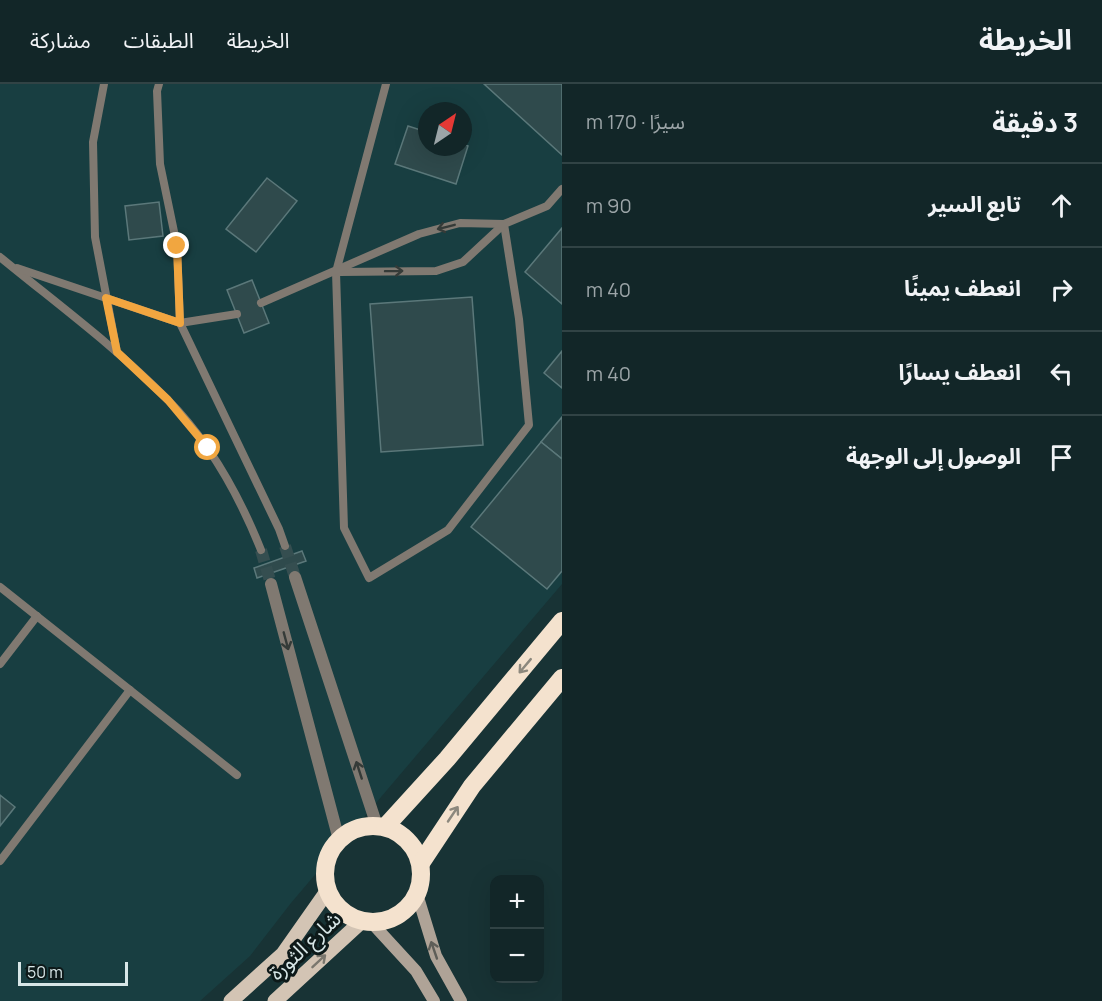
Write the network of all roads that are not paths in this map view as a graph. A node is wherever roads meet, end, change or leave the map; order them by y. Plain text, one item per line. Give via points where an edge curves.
1 (104, 84) edge
2 (159, 84) edge
3 (386, 84) edge
4 (562, 189) edge
5 (504, 224) junction
6 (0, 257) edge
7 (12, 267) junction
8 (336, 272) junction
9 (106, 298) junction
10 (261, 303) dead end
11 (237, 314) dead end
12 (180, 323) junction
13 (117, 352) junction
14 (285, 546) tunnel mouth
15 (261, 550) tunnel mouth
16 (295, 577) tunnel mouth
17 (271, 584) tunnel mouth
18 (0, 587) edge
19 (37, 616) junction
20 (562, 621) edge
21 (0, 664) edge
22 (562, 678) edge
23 (130, 690) junction
24 (237, 775) dead end
25 (381, 826) junction
26 (339, 840) junction
27 (0, 861) edge
28 (421, 863) junction
29 (328, 890) junction
30 (417, 894) junction
31 (367, 922) junction
32 (231, 1001) edge
33 (275, 1001) edge
34 (434, 1001) edge
35 (461, 1001) edge

1 - 9 lane via 93,142 95,237
2 - 12 lane via 160,164 177,246
3 - 8 lane
4 - 5 lane via 547,206
5 -> 8 lane via 460,223 419,234
8 -> 5 lane via 436,271 463,262
5 - 8 lane via 519,319 528,425 448,530 369,578 344,528
6 - 7 lane
7 - 9 lane
7 - 13 lane
8 - 10 lane
9 - 12 lane
9 - 13 lane
11 - 12 lane
12 - 14 lane
13 - 15 lane via 168,400 208,448 244,509
25 -> 16 street
17 -> 26 street
18 - 19 lane
19 - 21 lane
19 - 23 lane
20 -> 25 highway via 447,759
28 -> 22 highway via 472,786
23 - 24 lane
23 - 27 lane
25 - 26 highway via 363,827
25 - 28 highway via 405,837
26 - 29 highway via 326,863
28 - 30 highway
29 - 31 highway via 347,915
29 - 32 main road, شارع الثورة via 283,954
30 - 31 highway via 399,915
35 -> 30 main road via 436,956
33 -> 31 main road, شارع الثورة
31 - 34 main road via 416,971

